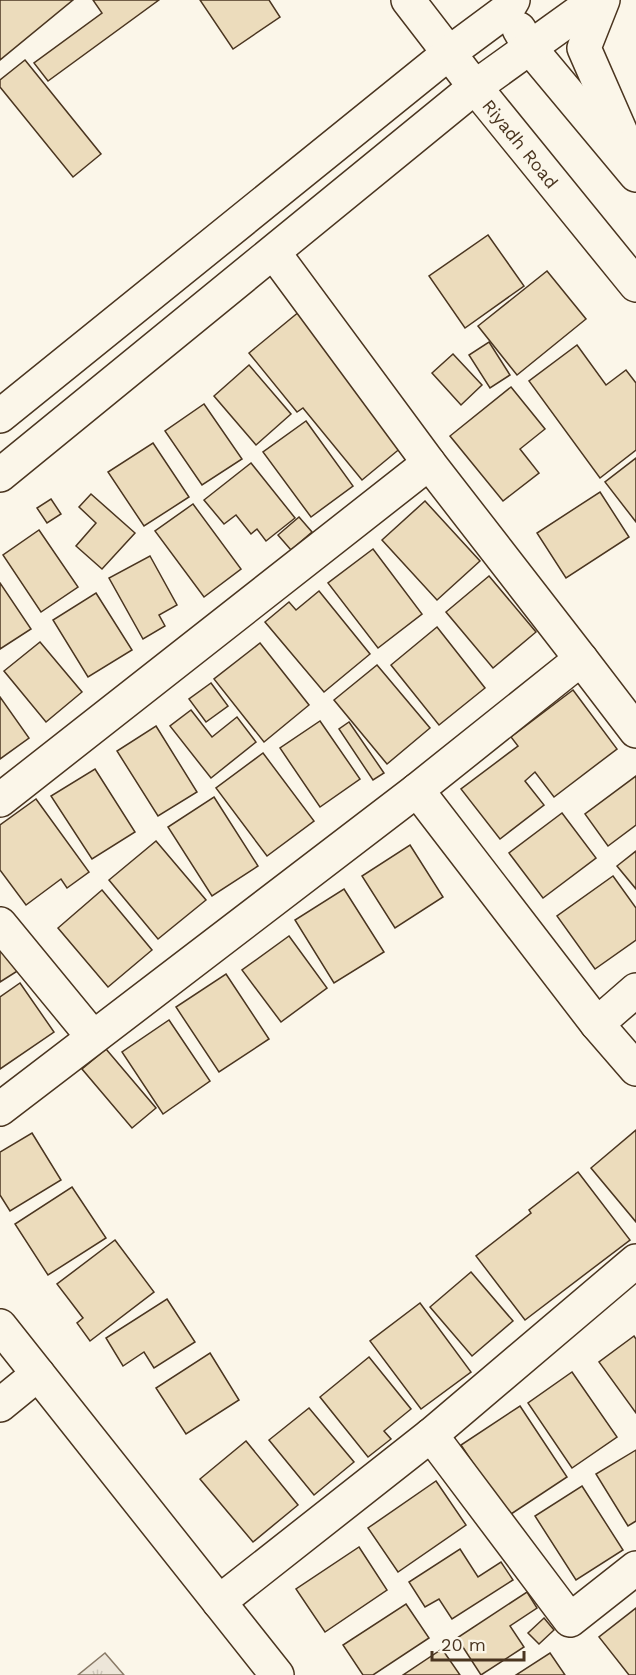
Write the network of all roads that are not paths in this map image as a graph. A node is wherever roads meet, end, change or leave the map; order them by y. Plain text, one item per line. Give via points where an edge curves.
1 (408, 0) edge
2 (596, 0) edge
3 (603, 0) edge
4 (506, 3) edge
5 (530, 48) junction
6 (449, 52) junction
7 (475, 87) junction
8 (636, 169) edge
9 (636, 175) edge
10 (274, 253) junction
11 (636, 285) edge
12 (0, 416) edge
13 (429, 463) junction
14 (0, 475) edge
15 (581, 659) junction
16 (636, 731) edge
17 (417, 790) junction
18 (0, 800) edge
19 (0, 924) edge
20 (636, 990) edge
21 (597, 1024) junction
22 (93, 1037) junction
23 (636, 1069) edge
24 (0, 1109) edge
25 (636, 1261) edge
26 (0, 1326) edge
27 (38, 1374) junction
28 (0, 1405) edge
29 (431, 1435) junction
30 (636, 1568) edge
31 (219, 1602) junction
32 (277, 1675) edge

1 - 6 street, Riyadh Road
2 - 5 street
3 - 8 street via 584,48
4 - 5 street
4 - 6 street
5 - 7 street
5 - 9 street
6 - 7 street, Riyadh Road
6 - 12 street
7 - 10 street
7 - 11 street, Riyadh Road
10 - 13 street
10 - 14 street
13 - 15 street
13 - 18 street
15 - 16 street
15 - 17 street
17 - 21 street
17 - 22 street
19 - 22 street
20 - 21 street
21 - 23 street
22 - 24 street
25 - 29 street
26 - 27 street
27 - 28 street
27 - 31 street
29 - 30 street via 570,1620
29 - 31 street
31 - 32 street

